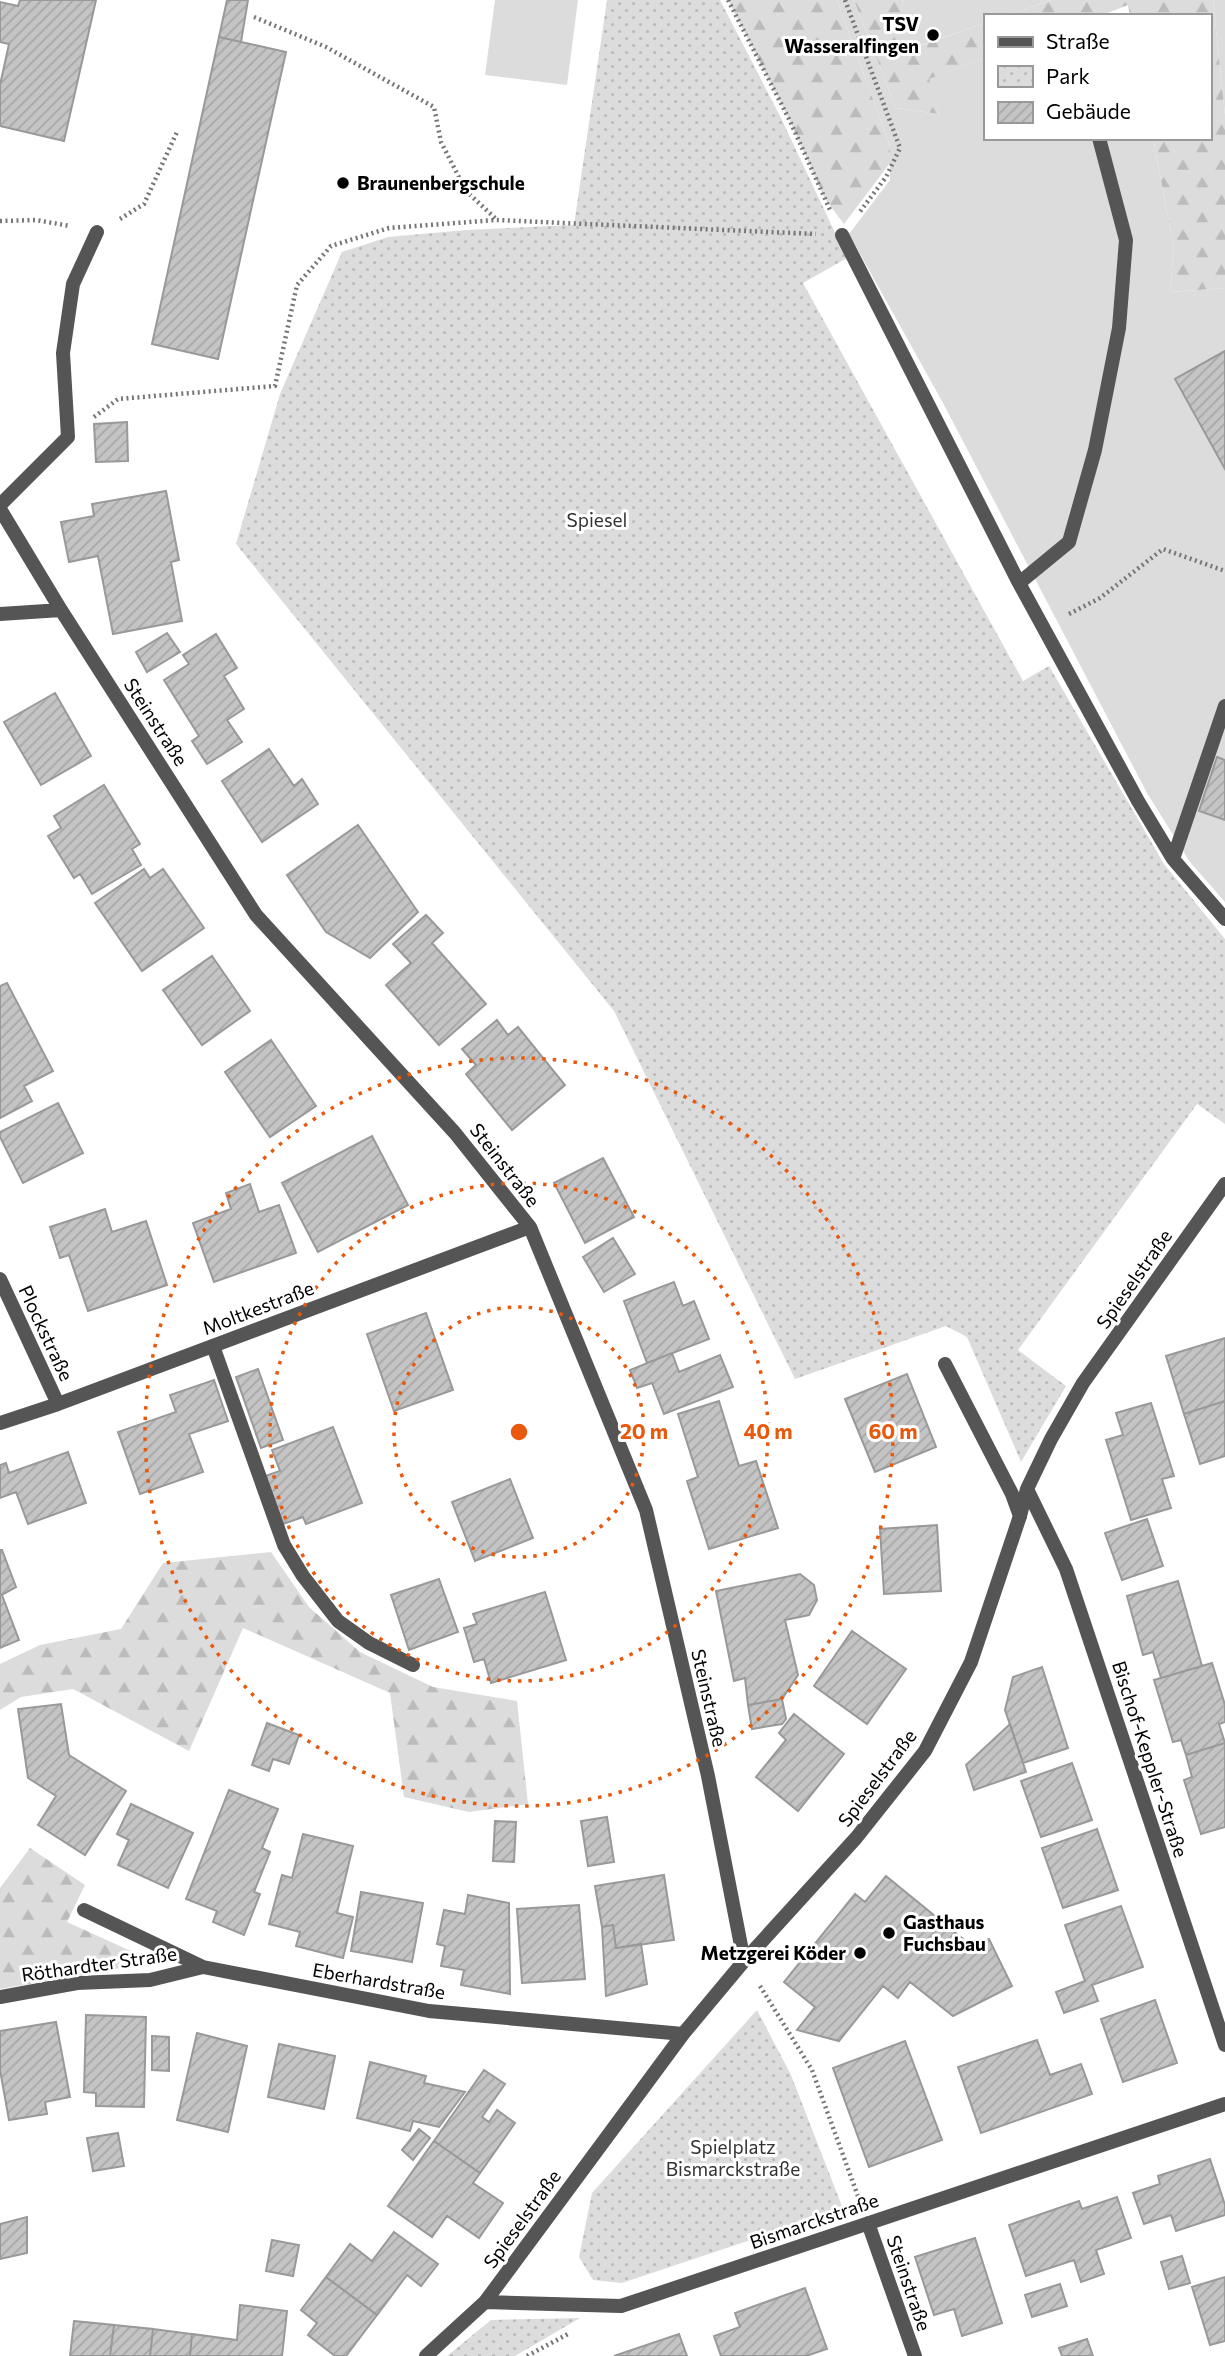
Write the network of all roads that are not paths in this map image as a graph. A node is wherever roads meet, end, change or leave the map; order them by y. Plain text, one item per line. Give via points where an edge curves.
1 (1100, 140) edge
2 (97, 232) dead end
3 (842, 235) road end
4 (0, 507) edge
5 (1019, 583) junction
6 (61, 610) junction
7 (0, 614) edge
8 (1225, 706) edge
9 (1173, 859) junction
10 (1225, 919) edge
11 (1225, 1184) edge
12 (530, 1227) junction
13 (0, 1279) edge
14 (213, 1346) junction
15 (946, 1364) dead end
16 (58, 1404) junction
17 (0, 1423) edge
18 (1027, 1489) junction
19 (1020, 1516) junction
20 (413, 1665) dead end
21 (84, 1910) dead end
22 (744, 1961) junction
23 (203, 1967) junction
24 (0, 1997) edge
25 (683, 2034) junction
26 (1225, 2045) edge
27 (1225, 2104) edge
28 (868, 2223) junction
29 (485, 2302) junction
30 (426, 2356) edge
31 (915, 2356) edge

1 - 5 street via 1126,240 1119,328 1095,450 1069,542
2 - 4 street via 73,284 62,353 68,437
3 - 5 street
4 - 6 street, Steinstraße
5 - 9 street
6 - 7 street
6 - 12 street, Steinstraße via 256,915 455,1133
8 - 9 street
9 - 10 street
11 - 18 street, Spieselstraße via 1083,1383
12 - 14 street, Moltkestraße
12 - 22 street, Steinstraße via 646,1510 708,1776
13 - 16 street, Plockstraße
14 - 16 street, Moltkestraße
14 - 20 street via 284,1545 296,1566 338,1621
15 - 19 street
16 - 17 street, Moltkestraße
18 - 19 street, Spieselstraße
18 - 26 street, Bischof-Keppler-Straße via 1066,1569
19 - 22 street, Spieselstraße via 971,1662 925,1751 856,1838
21 - 23 street, Eberhardstraße
22 - 25 street, Spieselstraße
23 - 24 street, Röthardter Straße via 150,1980 77,1983
23 - 25 street, Eberhardstraße via 429,2011
25 - 29 street, Spieselstraße
27 - 28 street, Bismarckstraße
28 - 29 street, Bismarckstraße via 621,2306
28 - 31 street, Steinstraße
29 - 30 street

